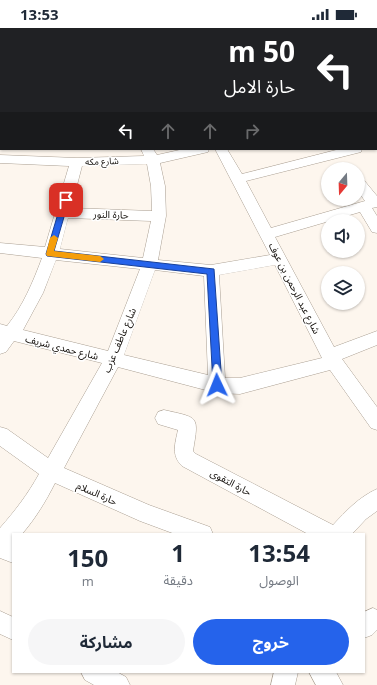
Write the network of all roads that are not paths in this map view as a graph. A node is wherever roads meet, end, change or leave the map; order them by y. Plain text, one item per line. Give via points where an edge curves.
1 (192, 150) edge
2 (222, 150) edge
3 (352, 150) edge
4 (150, 154) edge
5 (40, 155) edge
6 (0, 159) edge
7 (77, 162) junction
8 (238, 179) junction
9 (365, 193) edge
10 (372, 204) edge
11 (62, 212) junction
12 (159, 216) junction
13 (377, 228) edge
14 (267, 234) junction
15 (0, 248) edge
16 (50, 254) junction
17 (280, 260) junction
18 (149, 265) junction
19 (211, 271) junction
20 (4, 337) edge
21 (377, 338) edge
22 (332, 359) junction
23 (113, 360) junction
24 (217, 385) junction
25 (164, 418) dead end
26 (377, 422) edge
27 (0, 435) edge
28 (52, 472) junction
29 (377, 499) edge
30 (200, 533) edge
31 (327, 533) edge
32 (339, 533) edge
33 (0, 543) edge
34 (0, 547) edge
35 (12, 553) edge
36 (0, 622) edge
37 (12, 628) edge
38 (95, 673) edge
39 (286, 673) edge
40 (322, 673) edge
41 (118, 685) edge
42 (283, 685) edge
43 (332, 685) edge

1 - 4 street, شارع مكه
2 - 8 street, شارع عبد الرحمن بن عوف
3 - 8 street
4 - 7 street, شارع مكه
4 - 12 street, شارع عاطف عزب via 158,186
5 - 6 street, شارع مكه
5 - 7 street, شارع مكه
7 - 11 street
8 - 14 street, شارع عبد الرحمن بن عوف
9 - 10 street
10 - 13 street
10 - 14 street
11 - 12 street, حارة النور
11 - 16 street
12 - 18 street, شارع عاطف عزب
14 - 17 street, شارع عبد الرحمن بن عوف
15 - 16 street
16 - 18 street
16 - 20 street via 27,310
17 - 19 street
17 - 22 street, شارع عبد الرحمن بن عوف
18 - 19 street
18 - 23 street, شارع عاطف عزب
19 - 24 street
20 - 23 street, شارع حمدي شريف
21 - 22 street, شارع حمدي شريف
22 - 24 street, شارع حمدي شريف via 240,386
22 - 26 street, شارع عبد الرحمن بن عوف
23 - 24 street, شارع حمدي شريف
23 - 28 street, شارع عاطف عزب
25 - 31 street, حارة التقوى via 188,426 183,451 189,460
27 - 28 street, حارة السلام
28 - 30 street, حارة السلام via 147,514
28 - 33 street, شارع عاطف عزب via 19,522
29 - 32 street via 359,512
34 - 35 street
36 - 37 street
38 - 41 street
39 - 42 street
40 - 43 street

